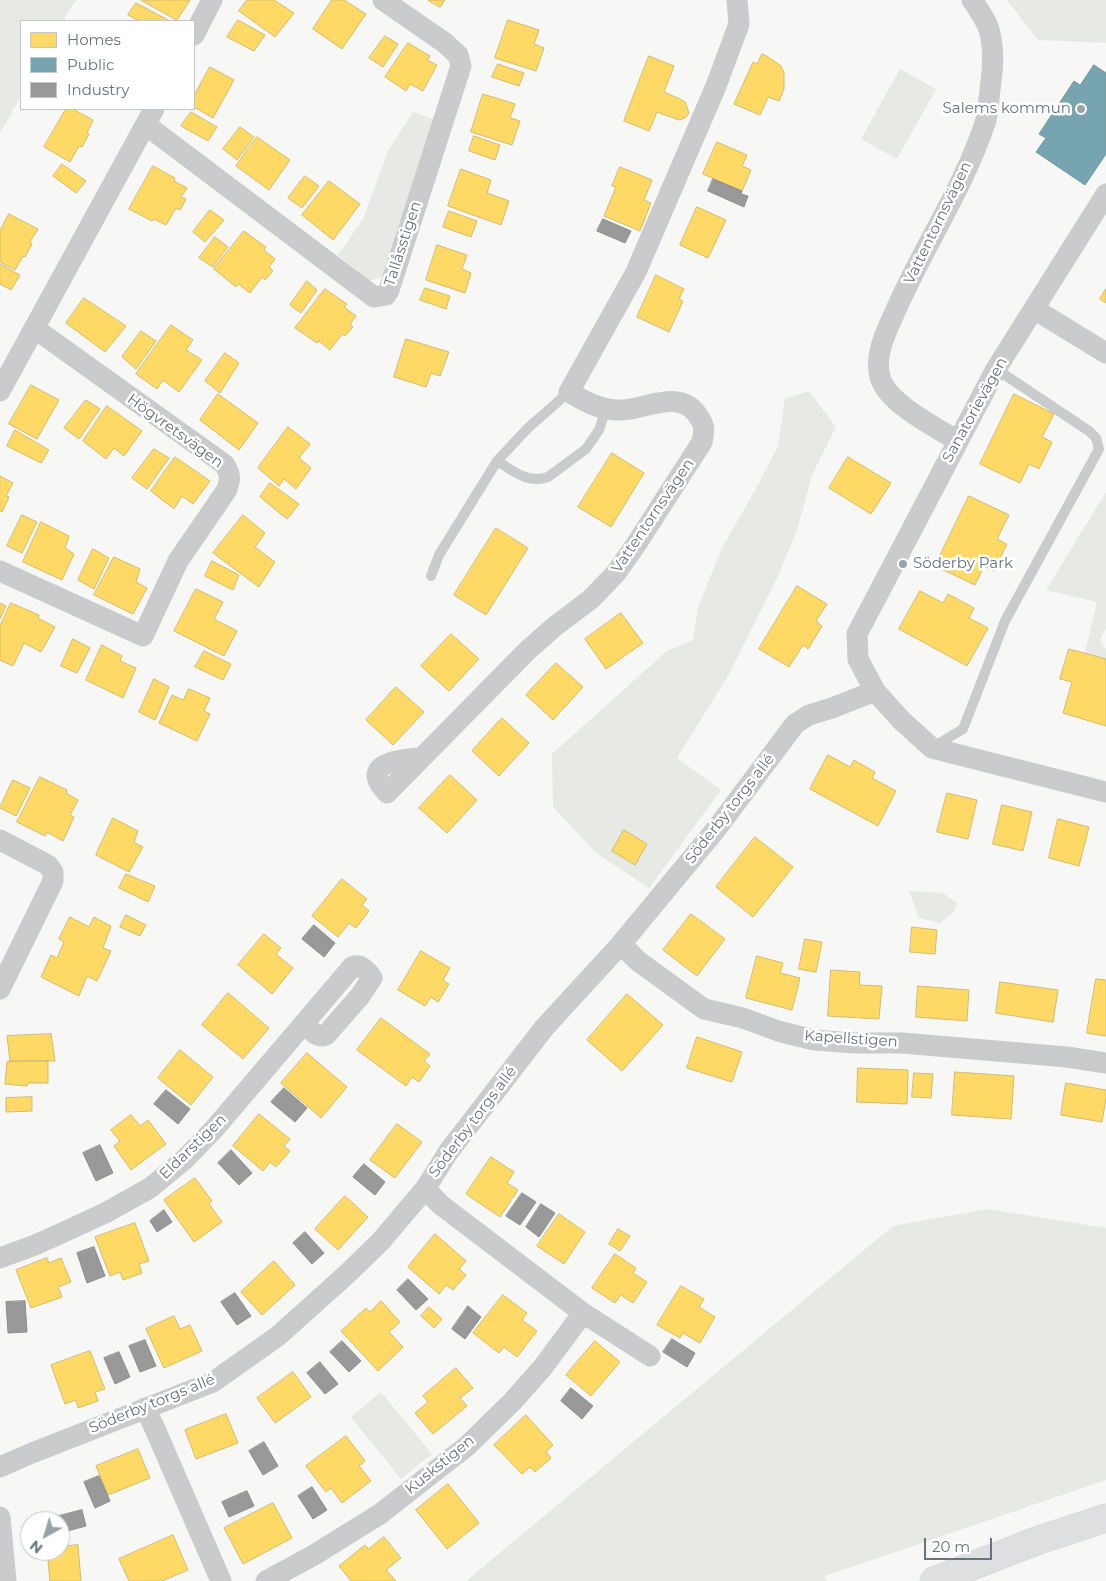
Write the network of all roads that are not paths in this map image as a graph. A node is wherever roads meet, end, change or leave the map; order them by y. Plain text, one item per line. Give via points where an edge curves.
1 (212, 0) edge
2 (383, 0) edge
3 (737, 0) edge
4 (972, 0) edge
5 (195, 33) edge
6 (150, 117) edge
7 (1106, 194) edge
8 (1034, 308) junction
9 (34, 328) junction
10 (1106, 353) edge
11 (996, 369) junction
12 (0, 391) edge
13 (569, 392) junction
14 (606, 409) junction
15 (958, 441) junction
16 (497, 462) junction
17 (0, 571) edge
18 (430, 576) dead end
19 (875, 691) junction
20 (932, 748) junction
21 (421, 758) dead end
22 (1106, 792) edge
23 (0, 840) edge
24 (621, 944) junction
25 (0, 989) edge
26 (304, 1024) dead end
27 (1106, 1062) edge
28 (425, 1189) junction
29 (0, 1258) edge
30 (583, 1313) junction
31 (650, 1356) dead end
32 (145, 1408) junction
33 (0, 1467) edge
34 (0, 1517) edge
35 (1106, 1518) edge
36 (6, 1581) edge
37 (221, 1581) edge
38 (266, 1581) edge
39 (934, 1581) edge

1 - 5 street
2 - 6 street, Tallåsstigen via 445,43 458,55 461,66 386,295 374,297
3 - 13 street via 739,24 716,86 636,272
4 - 15 street, Vattentornsvägen via 990,32 993,51 986,118 960,183 897,306 881,344 878,363 880,378 887,392 898,403
6 - 9 street
7 - 8 street, Sanatorievägen
8 - 10 street
8 - 11 street, Sanatorievägen
9 - 12 street
9 - 17 street, Högvretsvägen via 224,464 230,472 230,482 178,561 143,636
11 - 15 street, Sanatorievägen
11 - 20 lane via 1089,431 1096,438 1099,449 1005,621 963,729
13 - 14 street, Vattentornsvägen via 588,404
13 - 16 lane via 528,428
14 - 16 lane via 599,430 586,449 548,477 530,480
14 - 21 street, Vattentornsvägen via 681,402 691,407 703,423 702,442 616,573 591,599 528,650
15 - 19 street, Sanatorievägen via 857,634 858,659
16 - 18 lane via 439,555
19 - 20 street
19 - 24 street, Söderby torgs allé via 809,715 795,724 717,828
20 - 22 street
23 - 25 street via 48,865 53,872 53,881
24 - 27 street, Kapellstigen via 638,961 704,1008 814,1040 902,1043
24 - 28 street, Söderby torgs allé via 544,1028 449,1151
26 - 29 street, Eldarstigen via 215,1128 150,1188 105,1213
28 - 30 street
28 - 32 street, Söderby torgs allé via 380,1241 278,1336 213,1382
30 - 31 street
30 - 38 street, Kuskstigen via 513,1402 466,1446 380,1514
32 - 33 street, Söderby torgs allé
32 - 37 street
34 - 36 street
35 - 39 main road via 1036,1541 978,1568

